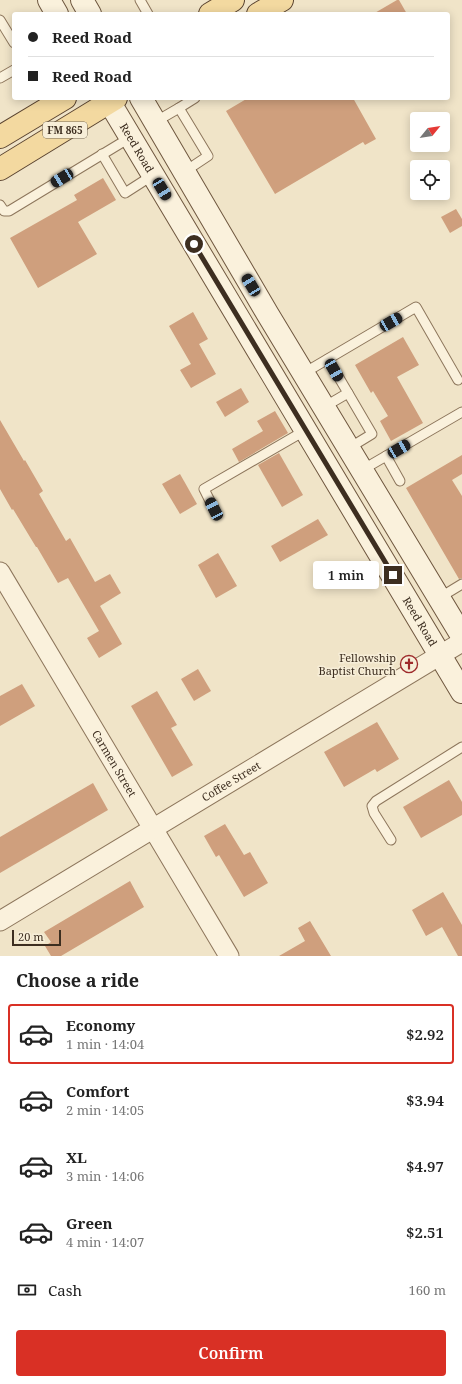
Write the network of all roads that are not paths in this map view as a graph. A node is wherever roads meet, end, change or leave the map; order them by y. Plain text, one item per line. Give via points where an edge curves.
1 (49, 0) edge
2 (82, 0) edge
3 (140, 0) edge
4 (231, 0) edge
5 (282, 0) edge
6 (56, 12) edge
7 (89, 12) edge
8 (147, 12) edge
9 (213, 12) edge
10 (261, 12) edge
11 (0, 20) edge
12 (12, 40) edge
13 (12, 71) edge
14 (0, 78) edge
15 (62, 100) edge
16 (109, 100) edge
17 (112, 100) edge
18 (142, 100) edge
19 (192, 100) edge
20 (179, 108) junction
21 (155, 122) junction
22 (0, 137) edge
23 (130, 137) junction
24 (102, 154) junction
25 (0, 169) edge
26 (184, 172) junction
27 (154, 175) junction
28 (0, 204) edge
29 (267, 313) junction
30 (244, 326) junction
31 (328, 359) junction
32 (304, 373) junction
33 (458, 380) dead end
34 (348, 393) junction
35 (324, 407) junction
36 (462, 412) edge
37 (306, 430) junction
38 (349, 448) junction
39 (386, 456) junction
40 (362, 470) junction
41 (400, 481) dead end
42 (214, 509) dead end
43 (0, 572) edge
44 (462, 584) edge
45 (439, 598) junction
46 (462, 636) edge
47 (462, 642) edge
48 (441, 655) junction
49 (462, 692) edge
50 (462, 747) edge
51 (153, 828) junction
52 (391, 840) dead end
53 (0, 921) edge
54 (229, 956) edge

1 - 6 street
2 - 7 street
3 - 8 lane
4 - 9 main road
5 - 10 main road
11 - 12 lane
13 - 14 lane
15 - 22 main road, FM 865
16 - 25 main road, FM 865
17 - 23 street, Reed Road
18 - 21 street
19 - 20 lane
20 - 21 lane
20 - 26 lane via 208,156
21 - 26 street
23 - 24 lane
23 - 27 street, Reed Road
24 - 27 lane via 125,193
24 - 28 lane via 9,210 4,211
26 - 29 street
27 - 30 street, Reed Road
29 - 30 street
29 - 32 street
30 - 37 street, Reed Road
31 - 32 lane
31 - 33 lane via 416,307
31 - 34 lane
32 - 35 street
34 - 35 lane
34 - 38 lane via 372,434
35 - 38 street
36 - 39 lane
37 - 42 lane via 204,489
37 - 48 street, Reed Road
38 - 40 street
39 - 40 lane
39 - 41 lane
40 - 45 street
43 - 51 street, Carmen Street
44 - 45 lane
45 - 46 street
47 - 48 street, Coffee Street
48 - 49 street, Reed Road
48 - 51 street, Coffee Street
50 - 52 lane via 372,806
51 - 53 street, Coffee Street
51 - 54 street, Carmen Street

